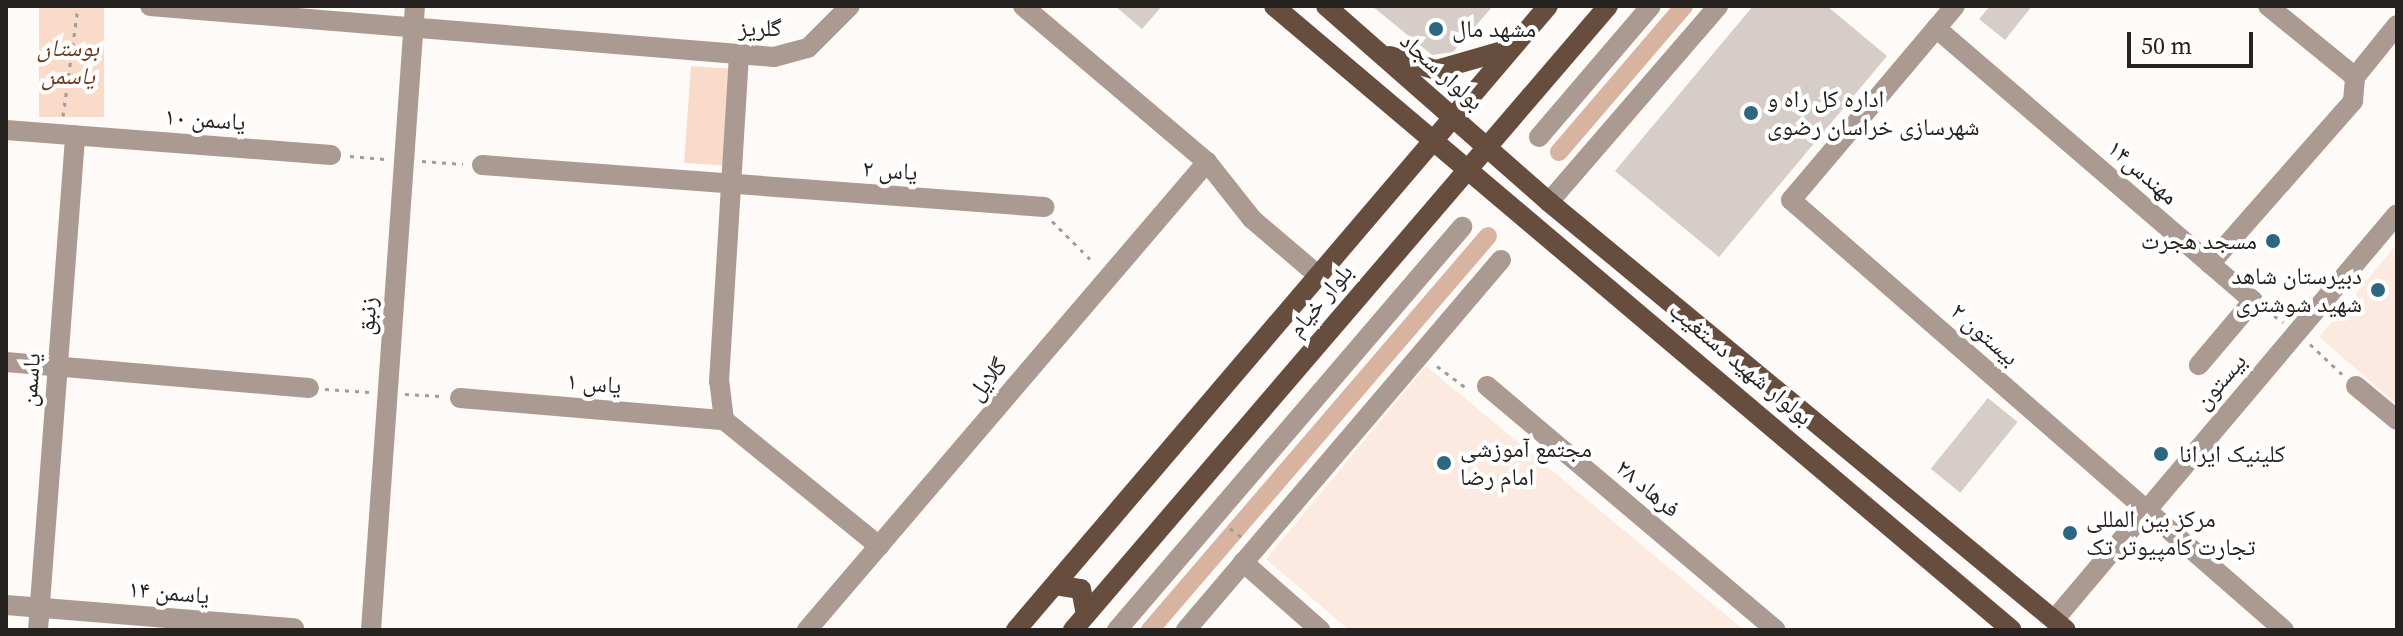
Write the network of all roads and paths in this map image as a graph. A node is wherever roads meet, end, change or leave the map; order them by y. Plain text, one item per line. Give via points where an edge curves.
1 (78, 6) edge
2 (150, 6) edge
3 (415, 6) edge
4 (850, 6) edge
5 (1023, 6) edge
6 (1274, 6) edge
7 (1326, 6) edge
8 (1548, 6) edge
9 (1608, 6) edge
10 (1651, 6) edge
11 (1718, 6) edge
12 (1955, 6) edge
13 (2268, 6) edge
14 (2397, 25) edge
15 (413, 28) junction
16 (1936, 28) junction
17 (1513, 48) junction
18 (1384, 54) junction
19 (739, 55) junction
20 (2355, 77) junction
21 (1452, 115) junction
22 (6, 130) edge
23 (75, 135) junction
24 (1539, 137) dead end
25 (1433, 139) junction
26 (1486, 146) junction
27 (331, 155) dead end
28 (1207, 162) junction
29 (482, 165) dead end
30 (1467, 171) junction
31 (732, 184) junction
32 (1549, 202) junction
33 (1044, 207) joint
34 (2397, 214) edge
35 (1462, 227) dead end
36 (1501, 260) dead end
37 (2210, 264) junction
38 (1110, 276) junction
39 (1319, 276) junction
40 (1421, 354) junction
41 (6, 362) edge
42 (2199, 365) dead end
43 (57, 366) junction
44 (1487, 386) joint
45 (2356, 386) dead end
46 (309, 388) dead end
47 (460, 398) dead end
48 (724, 420) junction
49 (2397, 420) edge
50 (2145, 507) junction
51 (1215, 515) junction
52 (879, 546) junction
53 (1249, 555) junction
54 (1055, 585) junction
55 (6, 605) edge
56 (40, 607) junction
57 (1079, 622) edge
58 (2060, 625) edge
59 (294, 628) dead end
60 (38, 630) edge
61 (371, 630) edge
62 (807, 630) edge
63 (1016, 630) edge
64 (1117, 630) edge
65 (1186, 630) edge
66 (1320, 630) edge
67 (1776, 630) edge
68 (2012, 630) edge
69 (2284, 630) edge

1 - 23 path via 74,68 58,109
2 - 15 street, گلریز
3 - 15 street, زنبق
4 - 19 street, گلریز via 808,48 774,57
5 - 28 street
6 - 25 main road
7 - 18 main road, بولوار سجاد
8 - 17 main road, بلوار خیام
9 - 26 main road, بلوار خیام
10 - 24 street
11 - 32 street
12 - 16 street
13 - 20 street
14 - 20 street
15 - 19 street, گلریز
15 - 61 street, زنبق
16 - 37 street, مهندس۱۴
16 - 50 street, بیستون ۲ via 1791,200
17 - 18 main road via 1436,70
17 - 21 main road, بلوار خیام
18 - 21 main road, بولوار سجاد
19 - 31 street
20 - 37 street via 2353,101
21 - 25 main road, بلوار خیام
21 - 26 main road, بولوار سجاد
22 - 23 street, یاسمن ۱۰
23 - 27 street, یاسمن ۱۰
23 - 43 street, یاسمن
25 - 30 main road, بولوار شهید دستغیب
25 - 39 main road, بلوار خیام
26 - 30 main road, بلوار خیام
26 - 32 main road, بولوار شهید دستغیب
28 - 38 street, گلایل
28 - 39 street via 1252,219
29 - 31 street, یاس ۲
30 - 57 main road, بلوار خیام
30 - 68 main road, بولوار شهید دستغیب
31 - 33 street, یاس ۲
31 - 48 street via 719,382
32 - 58 main road, بولوار شهید دستغیب
33 - 38 path via 1061,236
34 - 50 street, بیستون
35 - 51 street
36 - 40 street
37 - 42 street, مهندس۱۴ via 2253,301
38 - 52 street, گلایل
39 - 54 main road, بلوار خیام
40 - 44 path via 1472,393
40 - 53 street
41 - 43 street
43 - 46 street
43 - 56 street, یاسمن
44 - 67 street, فرهاد ۲۸
45 - 49 street
47 - 48 street, یاس ۱
48 - 52 street
50 - 58 street, بیستون
50 - 69 street, بیستون ۲
51 - 53 path
51 - 64 street
52 - 62 street, گلایل
53 - 65 street
53 - 66 street
54 - 57 main road via 1081,589
54 - 63 main road, بلوار خیام
55 - 56 street, یاسمن ۱۴
56 - 59 street, یاسمن ۱۴
56 - 60 street, یاسمن

